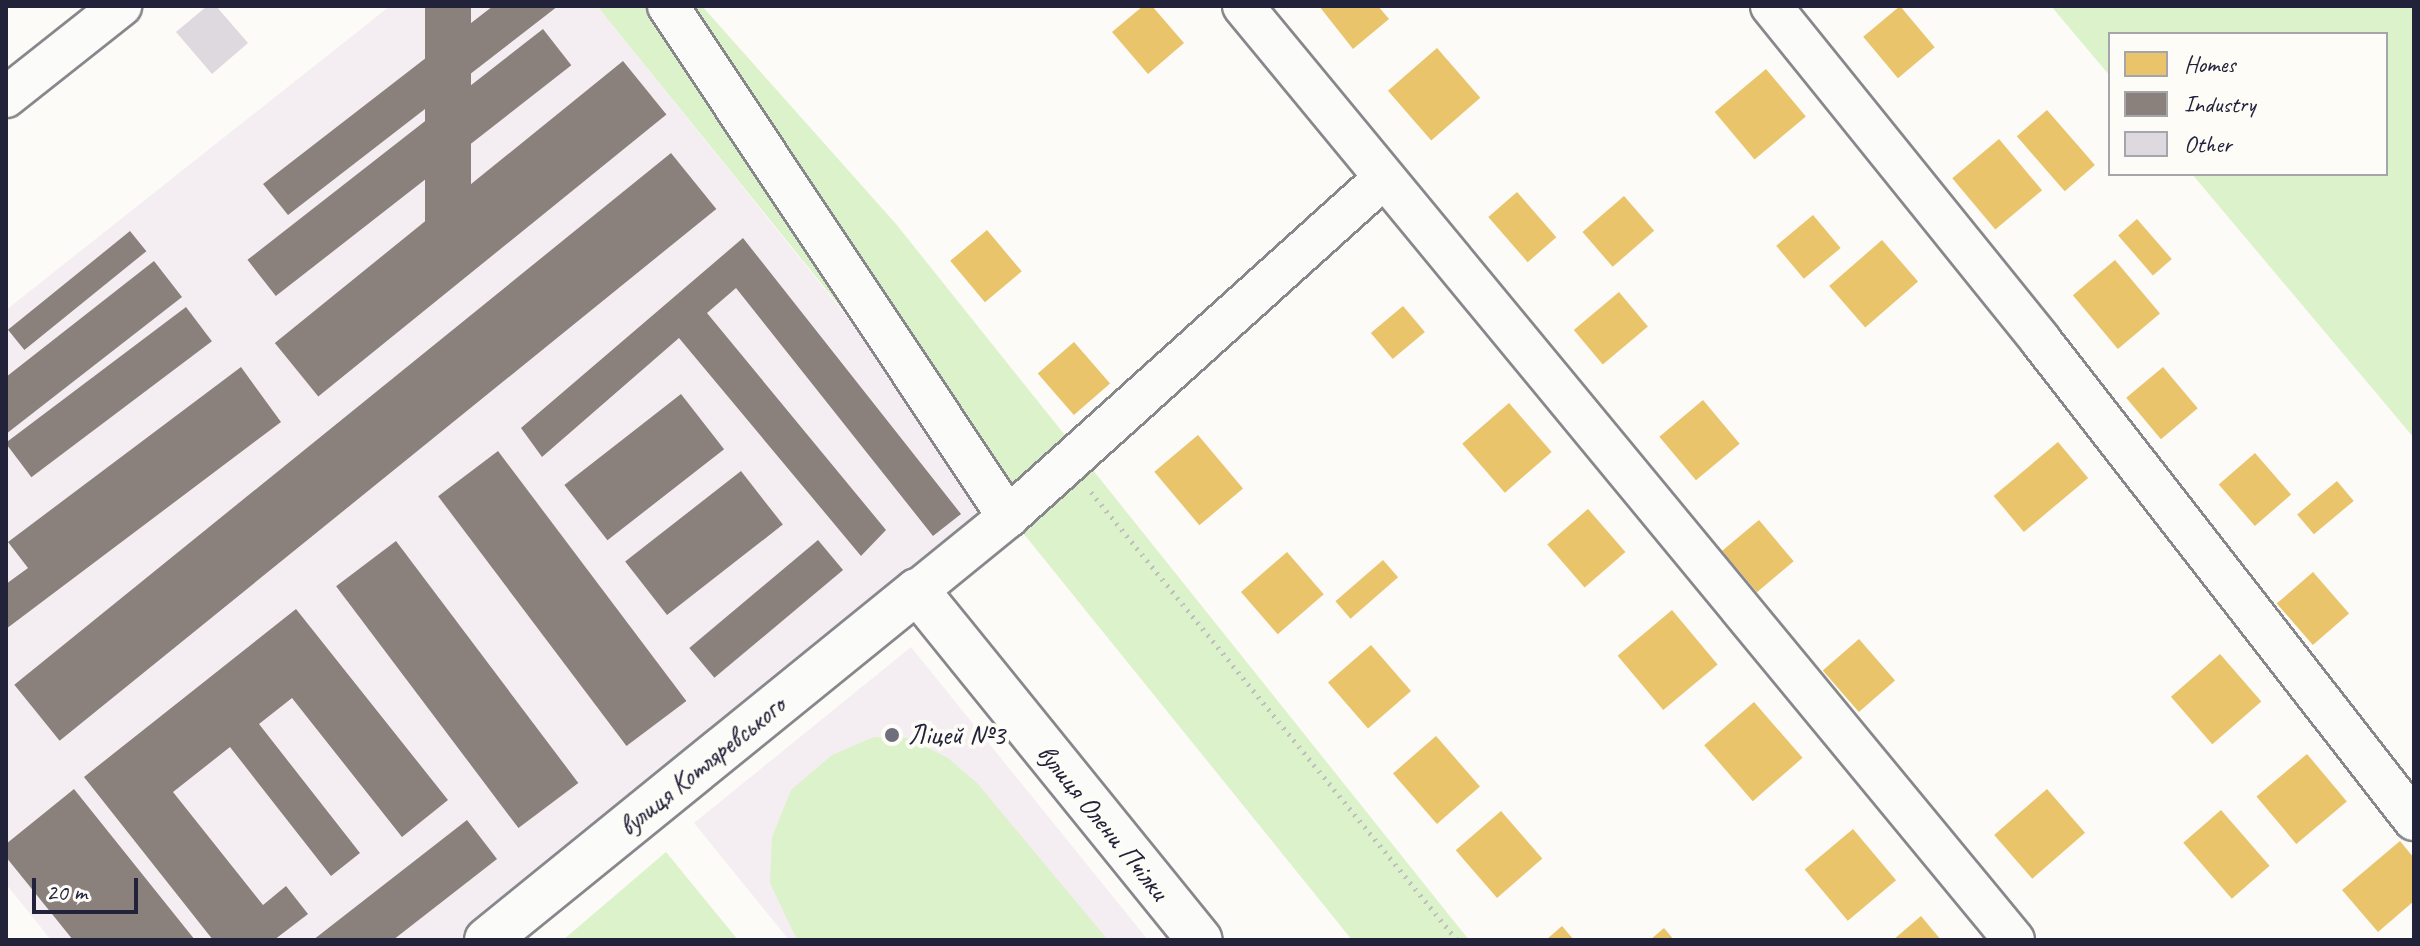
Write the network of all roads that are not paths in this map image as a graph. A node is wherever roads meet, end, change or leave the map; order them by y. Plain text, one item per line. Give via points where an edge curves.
1 (121, 6) edge
2 (668, 6) edge
3 (1243, 6) edge
4 (1771, 6) edge
5 (6, 97) edge
6 (1384, 178) junction
7 (1008, 517) junction
8 (917, 591) junction
9 (2414, 820) edge
10 (487, 940) edge
11 (1200, 940) edge
12 (2014, 940) edge

1 - 5 street
2 - 7 street
3 - 6 street
4 - 9 street via 2041,341
6 - 7 street
6 - 12 street
7 - 8 street
8 - 10 street, вулиця Котляревського
8 - 11 street, вулиця Олени Пчілки

